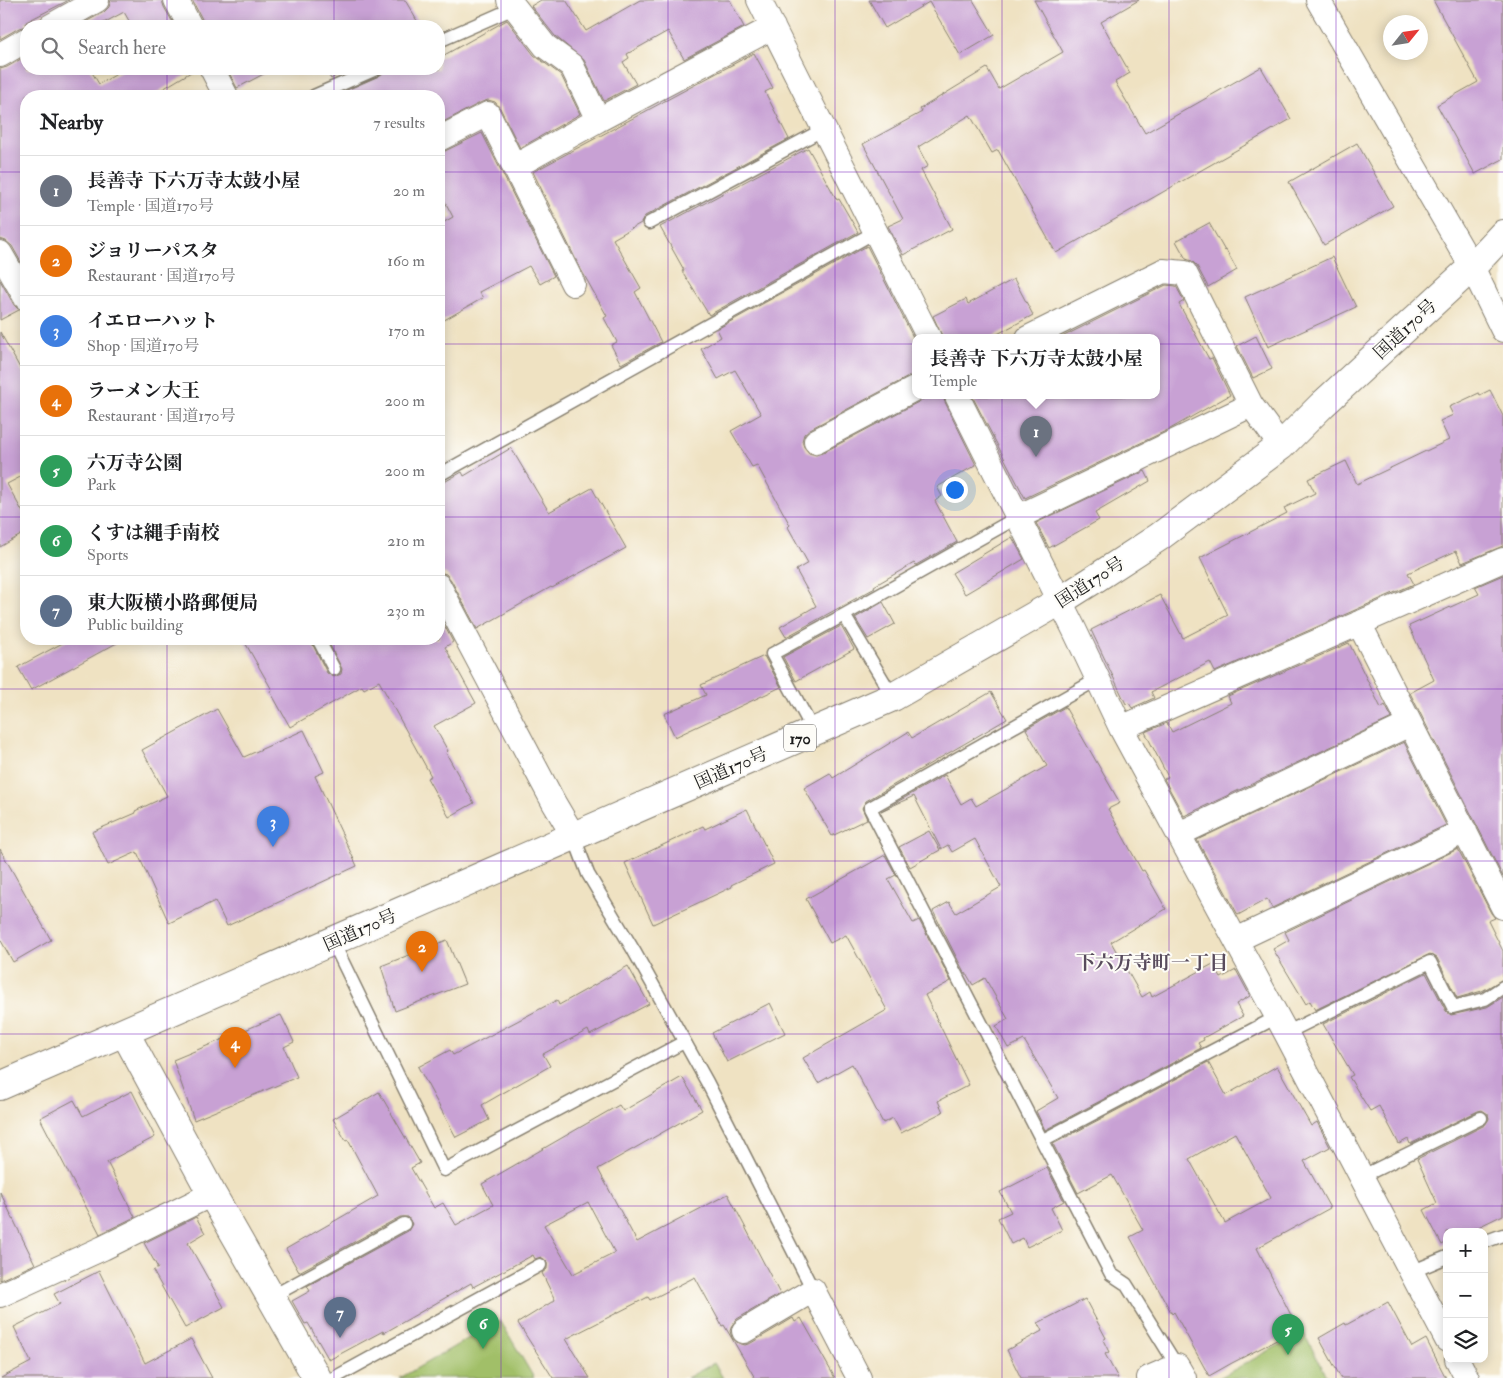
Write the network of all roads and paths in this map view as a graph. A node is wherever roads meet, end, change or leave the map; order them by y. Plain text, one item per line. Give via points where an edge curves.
1 (97, 0) edge
2 (176, 0) edge
3 (759, 0) edge
4 (1318, 0) edge
5 (512, 4) edge
6 (62, 20) edge
7 (187, 20) edge
8 (773, 27) junction
9 (445, 38) edge
10 (20, 43) edge
11 (0, 55) edge
12 (215, 75) edge
13 (362, 75) edge
14 (223, 90) edge
15 (328, 90) edge
16 (598, 120) junction
17 (824, 129) junction
18 (445, 136) edge
19 (514, 167) junction
20 (649, 223) dead end
21 (875, 232) junction
22 (1503, 234) edge
23 (0, 253) edge
24 (1472, 267) junction
25 (573, 284) dead end
26 (20, 288) edge
27 (1503, 330) edge
28 (927, 334) edge
29 (1036, 334) edge
30 (912, 390) edge
31 (960, 399) edge
32 (1252, 405) junction
33 (816, 441) dead end
34 (1281, 446) junction
35 (445, 472) edge
36 (1018, 516) junction
37 (1503, 560) edge
38 (445, 597) edge
39 (1060, 601) junction
40 (844, 615) junction
41 (1359, 623) junction
42 (321, 645) edge
43 (334, 669) dead end
44 (1098, 679) junction
45 (893, 697) junction
46 (1410, 724) junction
47 (1121, 728) junction
48 (814, 732) junction
49 (1465, 831) junction
50 (1179, 834) junction
51 (574, 837) junction
52 (1503, 907) edge
53 (1236, 940) junction
54 (333, 942) junction
55 (1503, 986) edge
56 (1282, 1025) junction
57 (125, 1033) junction
58 (684, 1042) junction
59 (0, 1086) edge
60 (1481, 1118) dead end
61 (1042, 1140) junction
62 (1361, 1177) junction
63 (212, 1194) junction
64 (404, 1224) dead end
65 (1503, 1235) edge
66 (1488, 1241) edge
67 (1443, 1259) edge
68 (540, 1265) dead end
69 (1411, 1272) junction
70 (813, 1290) junction
71 (0, 1295) edge
72 (271, 1297) junction
73 (744, 1331) dead end
74 (1443, 1332) edge
75 (1459, 1363) edge
76 (1181, 1372) edge
77 (317, 1378) edge
78 (334, 1378) edge
79 (859, 1378) edge
80 (1149, 1378) edge
81 (1467, 1378) edge

1 - 6 street
2 - 7 street
3 - 8 street
4 - 24 street
5 - 9 lane
5 - 16 street via 545,46 572,66
8 - 16 street
8 - 17 street
10 - 11 street
12 - 14 street
13 - 15 lane
16 - 19 street
17 - 20 lane
17 - 21 street
18 - 19 street via 488,114
19 - 25 street
21 - 28 street
21 - 35 lane
22 - 24 main road, 国道170号 / 170
23 - 26 street
24 - 27 street
24 - 34 main road, 国道170号 / 170
29 - 32 street via 1163,271 1185,273
30 - 33 street
31 - 36 street
32 - 34 street
32 - 36 street
34 - 39 main road, 国道170号 / 170 via 1159,537
36 - 39 street
36 - 40 lane
37 - 41 street
38 - 51 street
39 - 44 street
39 - 45 main road, 国道170号 / 170
40 - 45 lane
40 - 48 lane via 772,654
41 - 46 street
41 - 47 street
42 - 43 lane
44 - 47 street
44 - 61 lane via 870,808
45 - 48 main road, 国道170号 / 170
46 - 49 street
46 - 50 street
47 - 50 street
48 - 51 main road, 国道170号 / 170
49 - 52 street
49 - 53 street
50 - 53 street
51 - 54 main road, 国道170号 / 170
51 - 58 lane via 588,874
53 - 56 street
54 - 57 main road, 国道170号 / 170
54 - 58 lane via 444,1170
55 - 56 lane via 1485,999 1453,1007 1430,962
56 - 61 lane
56 - 62 street
57 - 59 main road, 国道170号 / 170
57 - 63 main road
58 - 70 lane
60 - 62 lane
61 - 76 lane via 1111,1274 1126,1284
62 - 69 street
63 - 71 street
63 - 72 main road
64 - 72 lane
65 - 66 lane
67 - 69 lane
68 - 78 lane
69 - 74 street
70 - 73 street
70 - 79 street
72 - 77 main road
75 - 81 street
76 - 80 street

